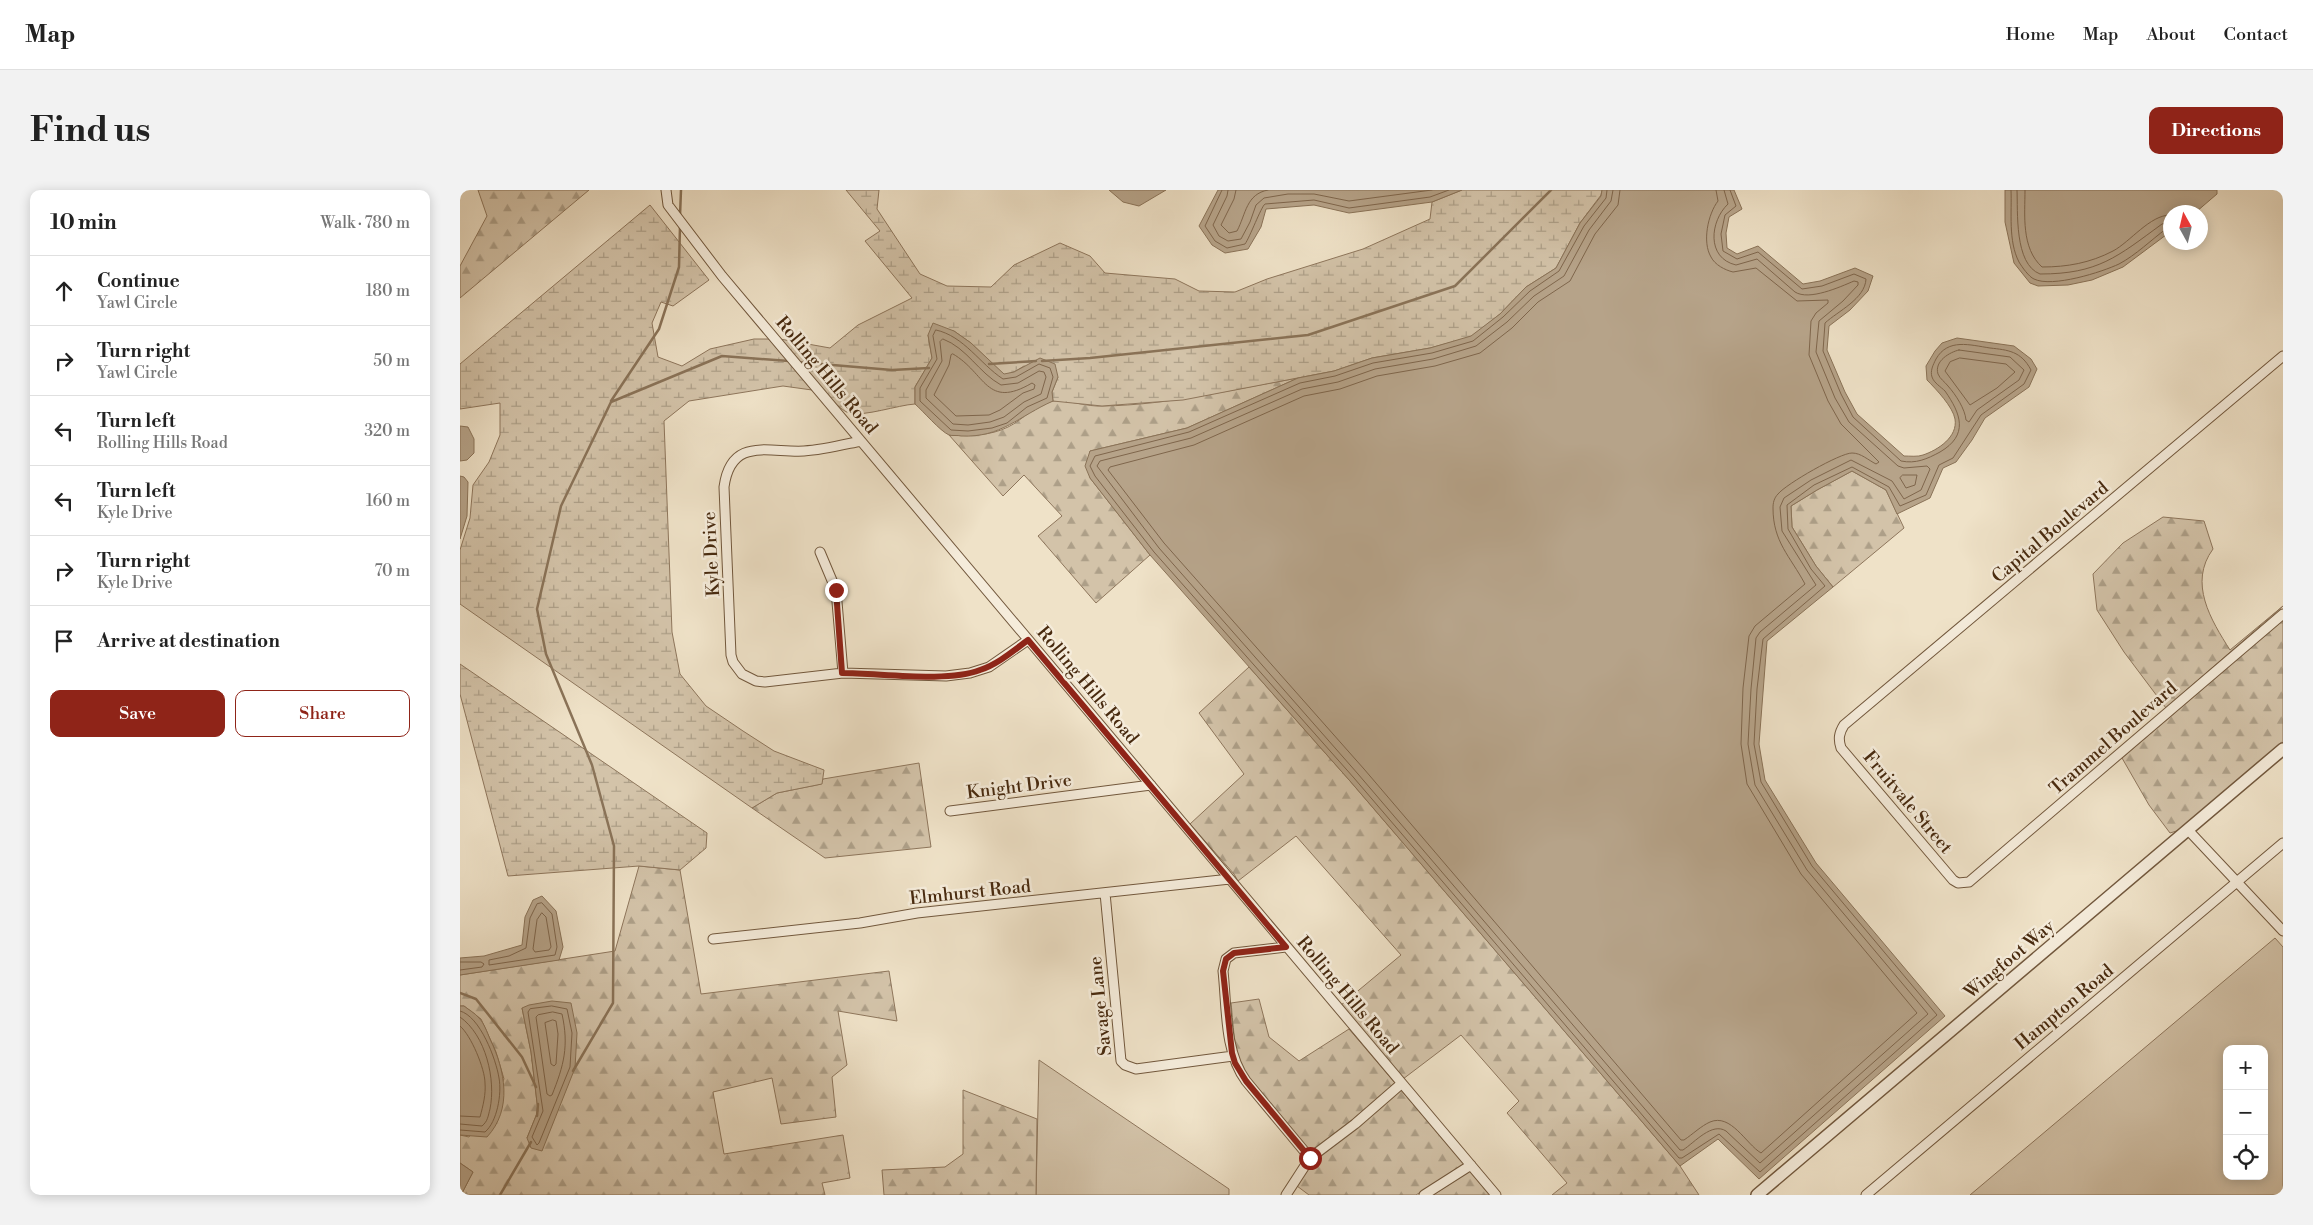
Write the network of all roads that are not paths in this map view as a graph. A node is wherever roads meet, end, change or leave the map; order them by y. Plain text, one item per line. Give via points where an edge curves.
1 (666, 190) edge
2 (2283, 356) edge
3 (861, 441) junction
4 (820, 552) dead end
5 (2283, 614) edge
6 (1028, 640) junction
7 (842, 673) junction
8 (1840, 733) joint
9 (2283, 749) edge
10 (1151, 785) junction
11 (950, 811) dead end
12 (2189, 830) junction
13 (2283, 843) edge
14 (1230, 879) junction
15 (2237, 882) junction
16 (1963, 883) joint
17 (1105, 893) junction
18 (2283, 931) edge
19 (713, 939) dead end
20 (1286, 947) junction
21 (1233, 1056) junction
22 (1401, 1084) junction
23 (1310, 1158) junction
24 (1471, 1165) junction
25 (1286, 1195) edge
26 (1424, 1195) edge
27 (1496, 1195) edge
28 (1757, 1195) edge
29 (1866, 1195) edge

1 - 3 street, Rolling Hills Road via 668,205 692,238
2 - 8 street, Capital Boulevard via 1852,719
3 - 6 street, Rolling Hills Road
3 - 7 street, Kyle Drive via 817,450 764,448 749,451 731,465 724,487 731,654 737,668 750,679 765,682
4 - 7 street via 836,590
5 - 16 street, Trammel Boulevard via 1992,864
6 - 7 street, Kyle Drive via 997,662 970,673 946,676
6 - 10 street, Rolling Hills Road
8 - 16 street, Fruitvale Street via 1841,748 1953,880
9 - 12 street, Wingfoot Way
10 - 11 street, Knight Drive
10 - 14 street, Rolling Hills Road
12 - 15 street
12 - 28 street, Wingfoot Way
13 - 15 street, Hampton Road
14 - 17 street, Elmhurst Road
14 - 20 street, Rolling Hills Road
15 - 18 street
15 - 29 street, Hampton Road
17 - 19 street, Elmhurst Road
17 - 21 street, Savage Lane via 1122,1061 1136,1068
20 - 21 street via 1234,953 1226,959 1223,971
20 - 22 street, Rolling Hills Road
21 - 23 street via 1246,1081
22 - 23 street
22 - 24 street, Rolling Hills Road
23 - 25 street
24 - 26 street
24 - 27 street, Rolling Hills Road

